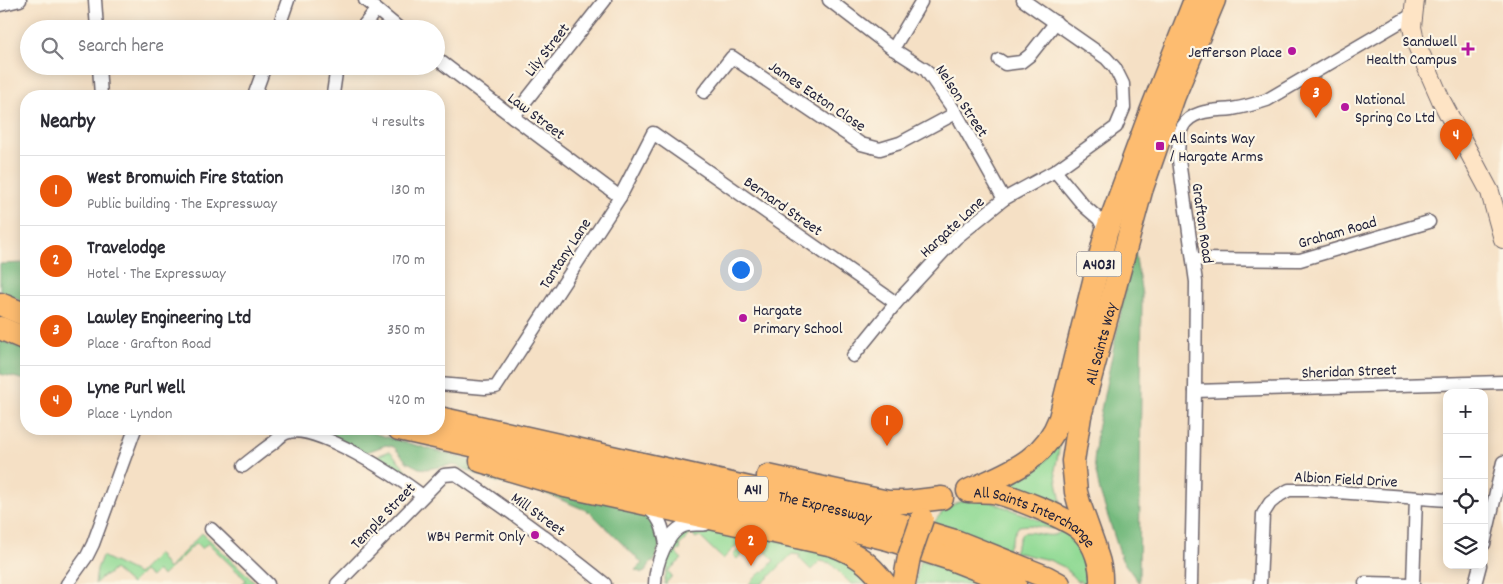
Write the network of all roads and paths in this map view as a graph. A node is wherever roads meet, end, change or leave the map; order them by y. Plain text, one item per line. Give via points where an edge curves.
1 (20, 0) edge
2 (95, 0) edge
3 (288, 0) edge
4 (365, 0) edge
5 (605, 0) edge
6 (829, 0) edge
7 (1023, 0) edge
8 (1195, 0) edge
9 (1214, 0) edge
10 (921, 2) dead end
11 (0, 5) edge
12 (1414, 7) edge
13 (376, 10) junction
14 (96, 20) edge
15 (281, 20) edge
16 (368, 20) edge
17 (389, 20) edge
18 (1056, 22) junction
19 (893, 49) junction
20 (999, 60) dead end
21 (445, 65) edge
22 (100, 75) edge
23 (262, 75) edge
24 (336, 75) edge
25 (101, 90) edge
26 (256, 90) edge
27 (334, 90) edge
28 (704, 92) dead end
29 (956, 113) junction
30 (513, 118) junction
31 (653, 133) joint
32 (1055, 171) junction
33 (1497, 191) edge
34 (621, 195) junction
35 (1004, 199) junction
36 (1117, 202) junction
37 (1084, 206) junction
38 (1429, 222) dead end
39 (1106, 233) junction
40 (1503, 239) edge
41 (1193, 259) junction
42 (896, 303) junction
43 (0, 304) edge
44 (20, 312) edge
45 (0, 328) edge
46 (20, 336) edge
47 (853, 356) dead end
48 (1503, 382) edge
49 (445, 385) edge
50 (1195, 391) junction
51 (445, 417) edge
52 (445, 418) edge
53 (133, 435) edge
54 (283, 435) edge
55 (311, 435) edge
56 (406, 435) edge
57 (415, 435) edge
58 (1503, 462) edge
59 (243, 466) dead end
60 (451, 474) joint
61 (968, 492) junction
62 (423, 496) junction
63 (942, 498) junction
64 (1416, 498) junction
65 (1443, 500) edge
66 (637, 502) junction
67 (1489, 502) edge
68 (736, 523) junction
69 (1486, 524) edge
70 (211, 530) dead end
71 (666, 544) junction
72 (1479, 569) edge
73 (1102, 571) edge
74 (1364, 583) dead end
75 (67, 584) edge
76 (268, 584) edge
77 (337, 584) edge
78 (605, 584) edge
79 (655, 584) edge
80 (885, 584) edge
81 (904, 584) edge
82 (1015, 584) edge
83 (1059, 584) edge
84 (1191, 584) edge
85 (1260, 584) edge
86 (1411, 584) edge
87 (1475, 584) edge

1 - 11 street
2 - 14 street
3 - 15 street
4 - 13 street
5 - 30 street, Lily Street
6 - 19 street, Nelson Street
7 - 18 street, Hargate Lane
8 - 36 highway, All Saints Way / A4031
9 - 73 highway, All Saints Way / A4031 via 1174,96 1140,191 1080,416 1073,461 1075,477 1079,503
10 - 19 street
12 - 33 street via 1412,27 1415,41 1428,72
12 - 41 street, Grafton Road via 1267,100 1250,106 1200,113 1187,120 1179,135 1178,153
13 - 16 street
13 - 17 street
18 - 20 street via 1021,62 1005,64
18 - 32 street, Hargate Lane via 1115,68 1123,84 1124,108 1116,127
19 - 29 street, Nelson Street via 926,70
21 - 30 street, Law Street
22 - 25 street
23 - 26 street
24 - 27 street
28 - 29 street, James Eaton Close via 732,57 861,144 880,149 900,144
29 - 35 street, Nelson Street
30 - 34 street, Law Street
31 - 34 street, Tantany Lane
31 - 42 street, Bernard Street
32 - 35 street, Hargate Lane
32 - 37 street
33 - 40 street
34 - 49 street, Tantany Lane via 496,387
35 - 42 street, Hargate Lane via 956,238
36 - 37 street via 1101,209
36 - 39 highway, All Saints Way / A4031
37 - 39 street via 1099,220
38 - 41 street, Graham Road via 1300,260
39 - 61 highway, All Saints Way / A4031 via 1056,430 1036,455 1023,465
41 - 50 street, Grafton Road via 1196,282
42 - 47 street, Hargate Lane
43 - 44 highway
45 - 46 highway
48 - 50 street, Sheridan Street
50 - 84 street, Grafton Road
51 - 63 highway, A41 via 586,435 888,502
52 - 83 highway, The Expressway / A41 via 892,522 958,542
53 - 75 street via 93,544
54 - 59 street
55 - 62 street via 365,457
56 - 66 highway, A41 via 565,486
57 - 82 highway, The Expressway / A41 via 862,533 951,559
58 - 67 street
60 - 62 street, Temple Street via 444,475
60 - 78 street, Mill Street via 456,474 490,497
61 - 63 highway, All Saints Interchange / A4031
61 - 73 highway, All Saints Interchange / A4031 via 992,492 1009,497 1081,530
62 - 77 street, Temple Street
63 - 81 highway, All Saints Interchange, bridge via 928,509 922,519
64 - 65 street, Albion Field Drive
64 - 85 street, Albion Field Drive via 1289,490 1270,503 1263,514
64 - 86 street
66 - 68 highway, A41
66 - 71 street via 653,511 662,525
67 - 69 street
68 - 71 street via 686,525 674,531
68 - 80 highway, A41 via 833,544 852,552 873,568
70 - 76 street
71 - 79 street via 655,572
72 - 87 street
74 - 86 street

